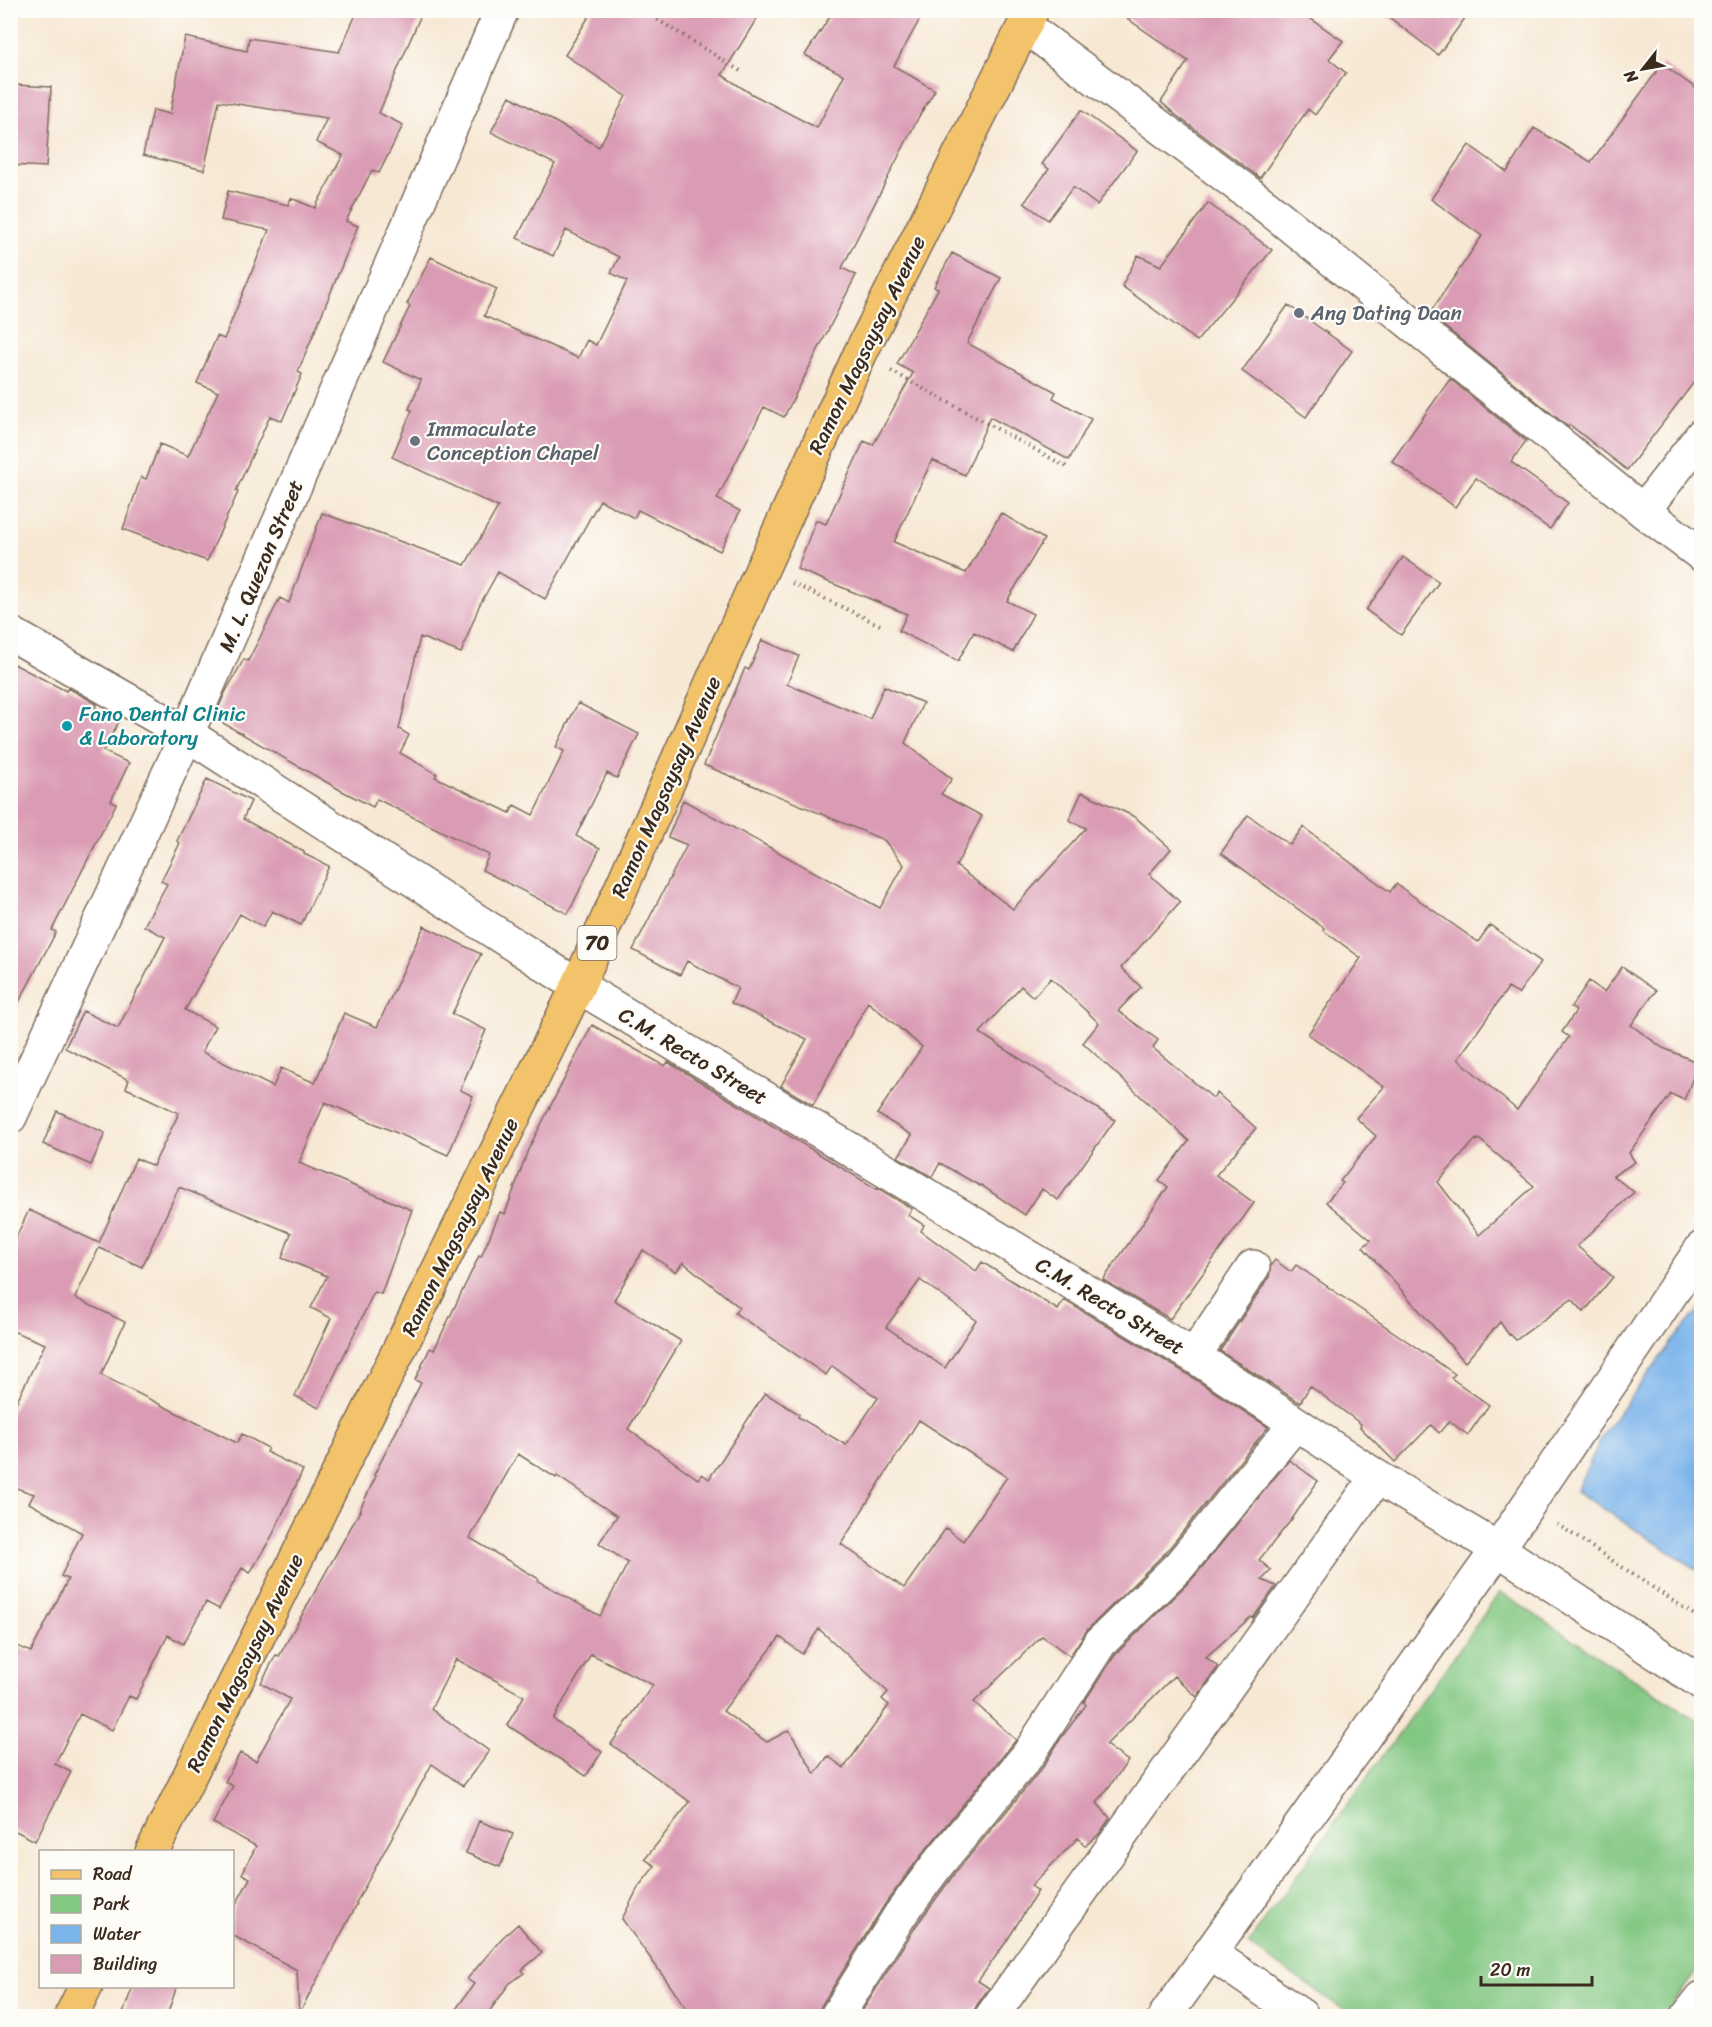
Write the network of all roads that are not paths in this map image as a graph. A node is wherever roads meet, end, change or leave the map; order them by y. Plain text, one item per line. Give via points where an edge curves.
1 (502, 10) edge
2 (1021, 16) edge
3 (1701, 435) edge
4 (1643, 511) junction
5 (1701, 555) edge
6 (10, 633) edge
7 (187, 734) junction
8 (578, 986) junction
9 (10, 1117) edge
10 (1701, 1248) edge
11 (1253, 1267) dead end
12 (1194, 1356) junction
13 (1295, 1424) junction
14 (1377, 1477) junction
15 (1498, 1549) junction
16 (1701, 1683) edge
17 (152, 1850) edge
18 (1210, 1953) junction
19 (85, 1988) edge
20 (1701, 1998) edge
21 (71, 2016) edge
22 (837, 2016) edge
23 (992, 2016) edge
24 (1165, 2016) edge
25 (1302, 2016) edge
26 (1688, 2016) edge

1 - 7 street, M. L. Quezon Street
2 - 4 street via 1267,207
2 - 8 main road, Ramon Magsaysay Avenue / 70 via 860,354
3 - 4 street
4 - 5 street
6 - 7 street, C.M. Recto Street
7 - 8 street, C.M. Recto Street
7 - 9 street, M. L. Quezon Street
8 - 12 street, C.M. Recto Street
8 - 17 main road, Ramon Magsaysay Avenue / 70
10 - 15 street
11 - 12 street
12 - 13 street, C.M. Recto Street
13 - 14 street, C.M. Recto Street
13 - 22 street via 1180,1565 1100,1643 1028,1755 900,1915
14 - 15 street, C.M. Recto Street
14 - 23 street
15 - 16 street, C.M. Recto Street
15 - 18 street
18 - 24 street
18 - 25 street
19 - 21 main road
20 - 26 street

